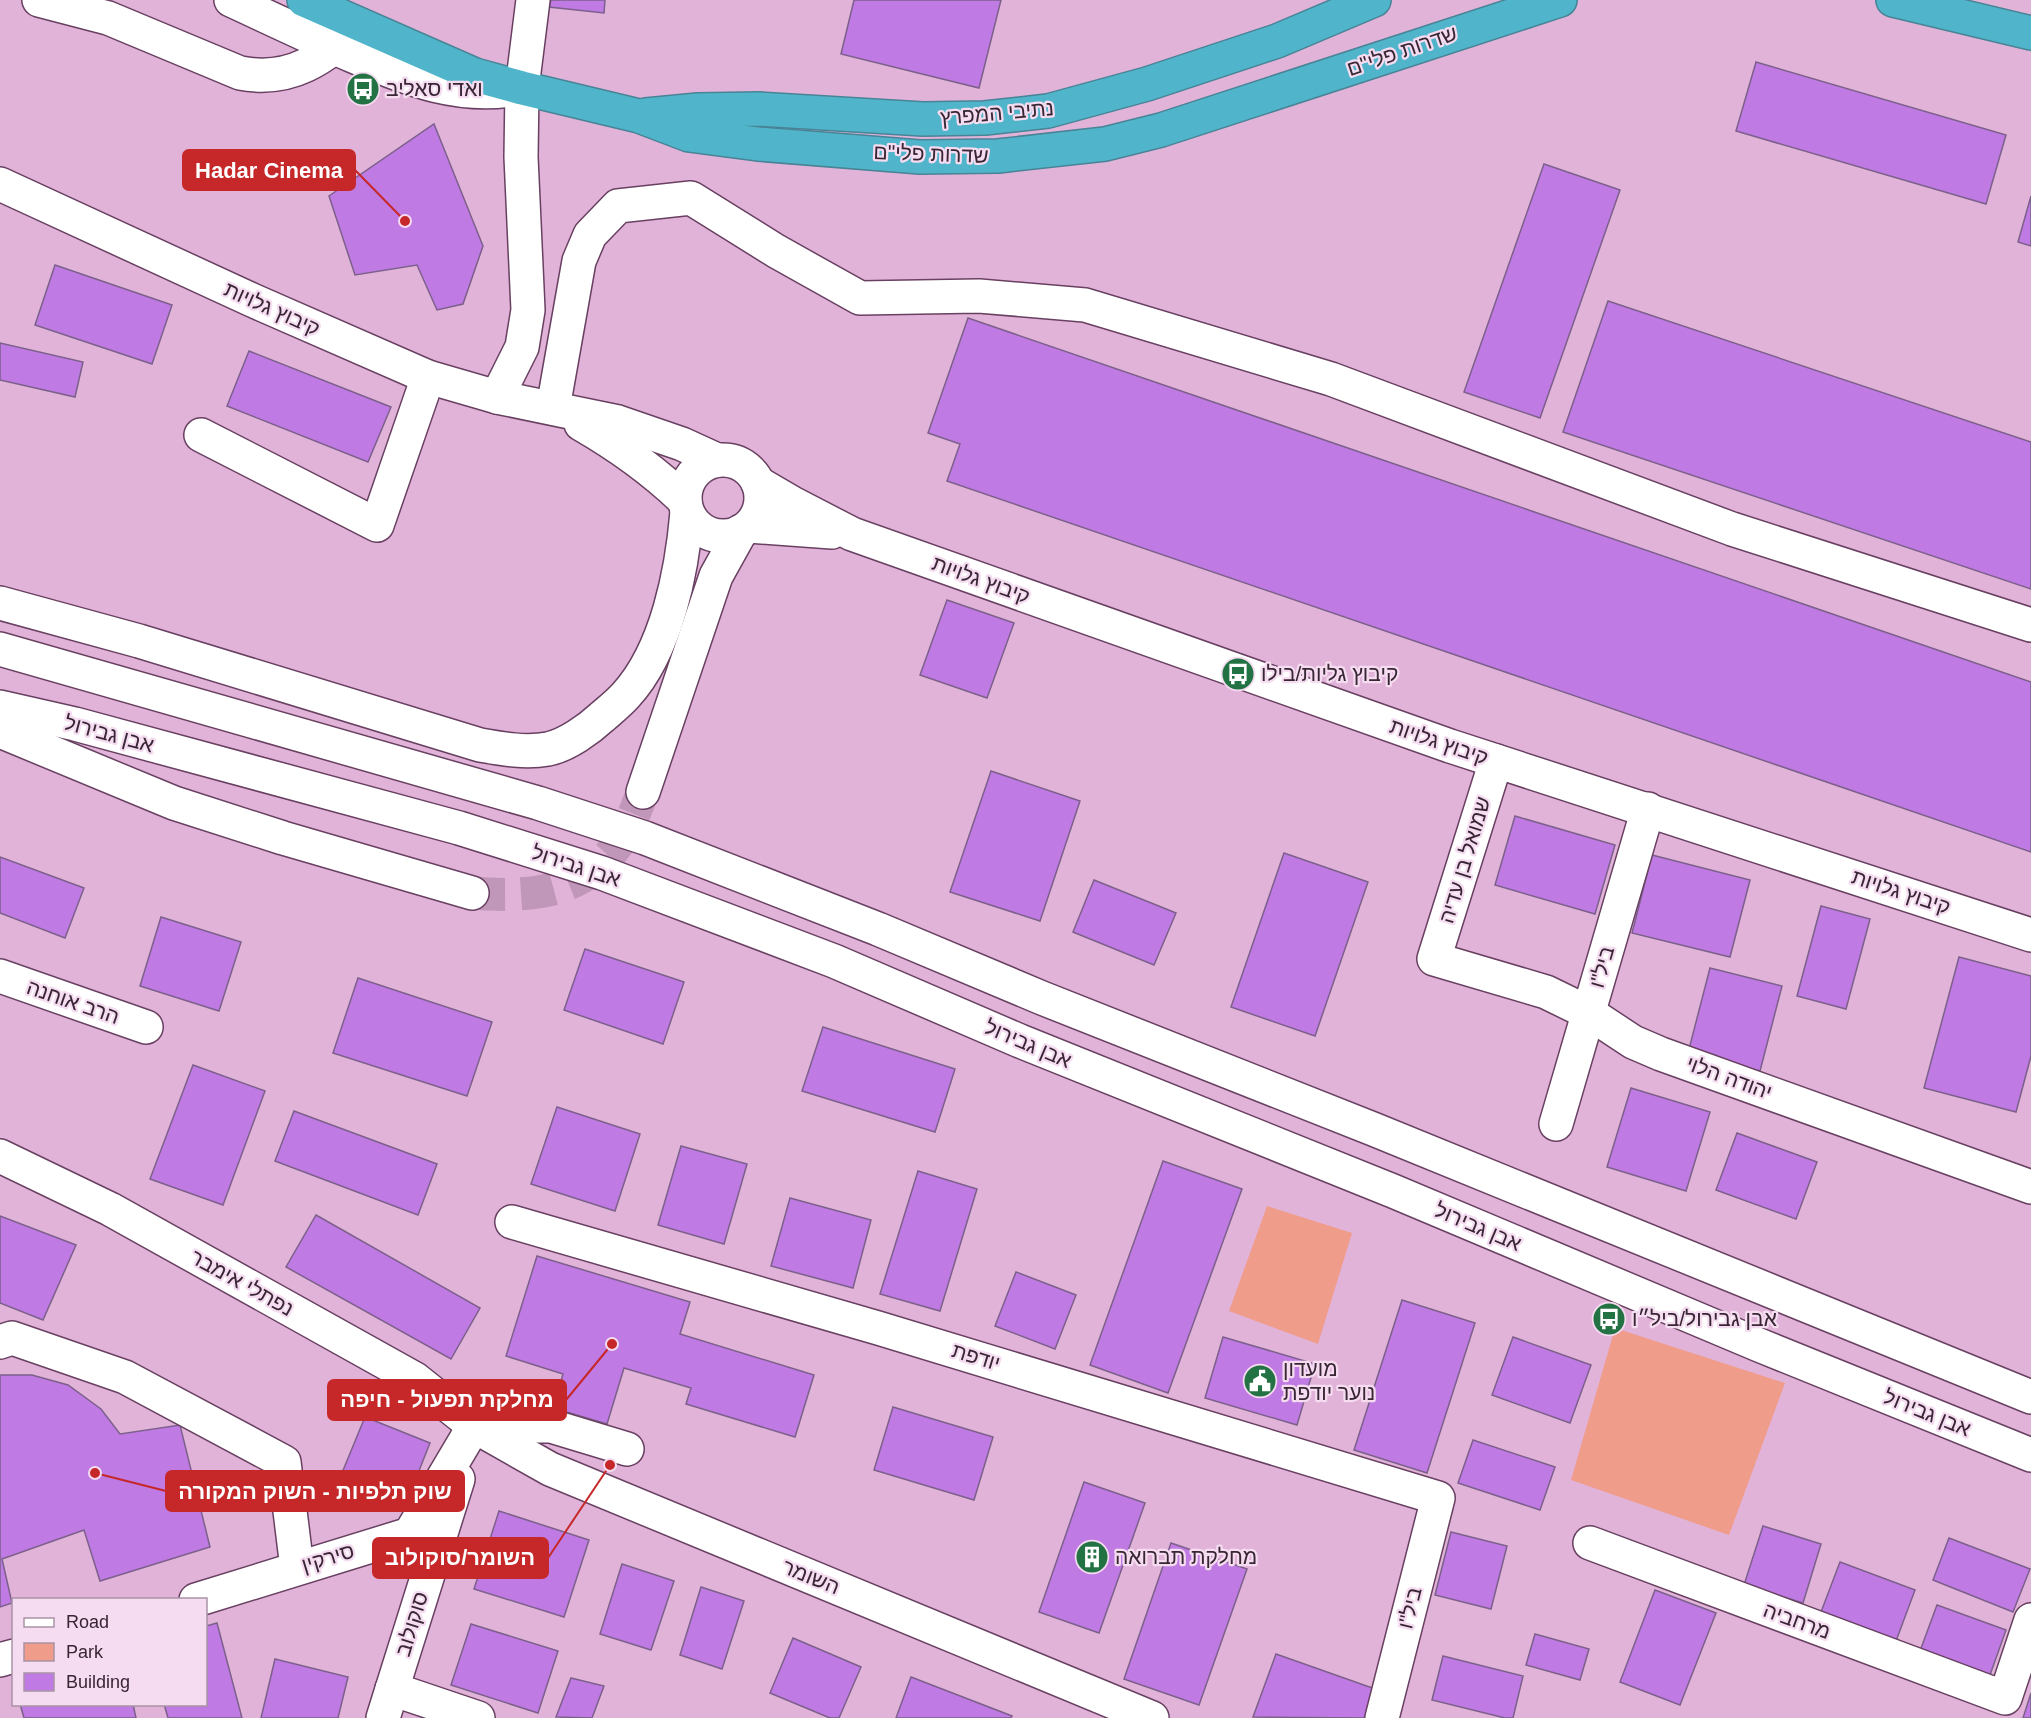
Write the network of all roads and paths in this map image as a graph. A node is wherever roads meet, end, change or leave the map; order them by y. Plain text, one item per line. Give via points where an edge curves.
1 (39, 0) edge
2 (231, 0) edge
3 (304, 0) edge
4 (533, 0) edge
5 (1374, 0) edge
6 (1560, 0) edge
7 (1893, 0) edge
8 (360, 24) junction
9 (2031, 33) edge
10 (335, 48) junction
11 (522, 88) junction
12 (639, 116) junction
13 (0, 184) edge
14 (428, 377) junction
15 (497, 397) junction
16 (553, 408) junction
17 (201, 435) dead end
18 (717, 460) junction
19 (758, 483) junction
20 (686, 507) junction
21 (745, 528) junction
22 (852, 534) junction
23 (0, 603) edge
24 (2031, 625) edge
25 (0, 650) edge
26 (0, 707) edge
27 (0, 731) edge
28 (1496, 761) junction
29 (643, 792) tunnel mouth
30 (1648, 809) junction
31 (472, 892) tunnel mouth
32 (2031, 935) edge
33 (1434, 959) joint
34 (0, 976) edge
35 (1589, 1013) junction
36 (146, 1027) dead end
37 (1556, 1124) dead end
38 (0, 1156) edge
39 (2031, 1187) edge
40 (512, 1222) dead end
41 (0, 1342) edge
42 (2031, 1397) edge
43 (474, 1426) junction
44 (627, 1449) dead end
45 (2031, 1455) edge
46 (1438, 1498) joint
47 (1590, 1543) dead end
48 (297, 1568) junction
49 (199, 1598) edge
50 (2031, 1620) edge
51 (387, 1704) edge
52 (478, 1718) edge
53 (1152, 1718) edge
54 (1382, 1718) edge

1 - 10 street via 108,18 240,73 277,74 304,66
2 - 10 street
3 - 8 highway, שדרות פלי"ם
4 - 11 street
5 - 12 highway, נתיבי המפרץ via 1277,40 1147,84 1048,111 986,118 923,119 759,109
6 - 12 highway, שדרות פלי"ם via 1161,130 1105,144 998,156 920,157 689,135
7 - 9 highway
8 - 10 street
8 - 11 highway, שדרות פלי"ם via 475,75
10 - 11 street via 432,86 485,93
11 - 12 highway, שדרות פלי"ם
11 - 15 street via 528,310 522,347
13 - 14 street, קיבוץ גלויות
14 - 15 street, קיבוץ גלויות
14 - 17 street via 377,525
15 - 16 street, קיבוץ גלויות
16 - 18 street, קיבוץ גלויות via 618,422
16 - 20 street, קיבוץ גלויות via 636,458 661,477
16 - 24 street via 579,261 590,235 618,206 691,198 860,298 980,296 1085,305 1331,378 1732,529
18 - 19 street via 742,464
18 - 20 street via 696,470 689,480
19 - 21 street via 760,508
19 - 22 street, קיבוץ גלויות
20 - 21 street via 692,522 710,534 732,535
20 - 23 street via 680,570 651,659 627,695 586,731 550,748 512,751 480,745 140,641
21 - 22 street, קיבוץ גלויות
21 - 29 street via 716,576
22 - 28 street, קיבוץ גלויות
25 - 42 street via 538,803 645,838
26 - 45 street, אבן גבירול via 459,828 602,873 834,961
27 - 31 street via 174,802
28 - 30 street, קיבוץ גלויות
28 - 33 street, שמואל בן עדיה
30 - 32 street, קיבוץ גלויות
30 - 35 street, ביל"ו
33 - 35 street, יהודה הלוי via 1546,992
34 - 36 street, הרב אוחנה
35 - 37 street, ביל"ו
35 - 39 street, יהודה הלוי via 1633,1042 1661,1054
38 - 43 street, נפתלי אימבר via 110,1209 415,1379
40 - 46 street, יודפת via 886,1330
41 - 48 street via 12,1338 125,1377 284,1462
43 - 44 street via 551,1425
43 - 48 street, סירקין via 410,1534
43 - 51 street, סוקולוב
43 - 53 street, השומר via 582,1484
46 - 54 street, ביל"ו
47 - 50 street, מרחביה via 2005,1698
48 - 49 street, סירקין
51 - 52 street

